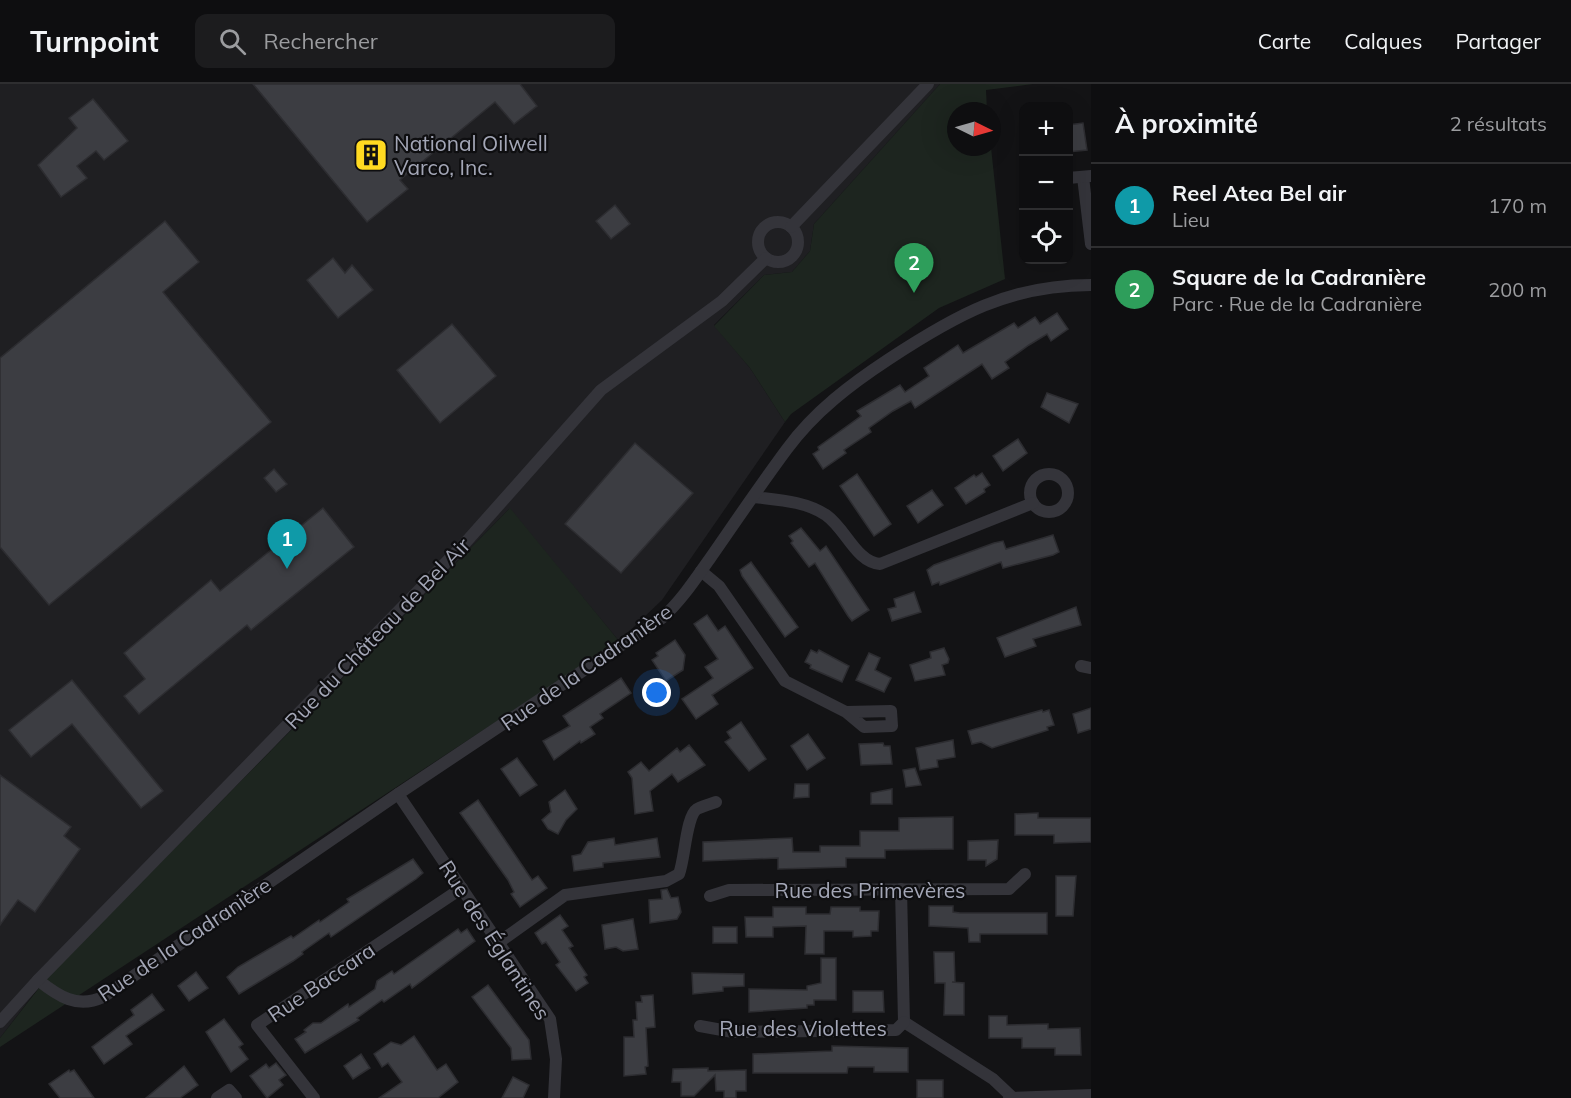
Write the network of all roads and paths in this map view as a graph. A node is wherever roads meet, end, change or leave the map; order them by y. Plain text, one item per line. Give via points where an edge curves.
1 (928, 84) edge
2 (1087, 176) edge
3 (791, 227) junction
4 (1091, 244) edge
5 (766, 258) junction
6 (1091, 285) edge
7 (754, 497) junction
8 (1033, 503) dead end
9 (700, 572) junction
10 (846, 712) dead end
11 (398, 794) junction
12 (716, 802) dead end
13 (1025, 874) dead end
14 (462, 888) junction
15 (901, 889) junction
16 (710, 896) dead end
17 (498, 943) junction
18 (38, 980) junction
19 (0, 1022) edge
20 (904, 1022) junction
21 (700, 1026) dead end
22 (1091, 1095) edge
23 (1010, 1097) edge
24 (217, 1098) edge
25 (236, 1098) edge
26 (314, 1098) edge
27 (554, 1098) edge

1 - 3 street
2 - 4 street
3 - 5 street via 797,241 793,255 780,262
3 - 5 street via 776,222 763,230 758,244
5 - 18 street, Rue du Château de Bel Air via 722,301 601,390 465,542
6 - 7 street, Rue de la Cadranière via 1048,287 1006,296 930,331 850,385 812,419
7 - 8 street via 799,503 825,514 865,560 879,564
7 - 9 street, Rue de la Cadranière
9 - 10 street via 719,586 785,681
9 - 11 street, Rue de la Cadranière via 662,618
11 - 14 street, Rue des Églantines
11 - 18 street, Rue de la Cadranière via 103,997 85,1002 64,998
12 - 17 street via 696,809 690,818 685,860 679,874 666,881 565,895
13 - 15 street, Rue des Primevères via 1009,889
14 - 17 street, Rue des Églantines
14 - 26 street, Rue Baccara via 257,1025
15 - 16 street, Rue des Primevères via 729,890
15 - 20 street
17 - 27 street, Rue des Églantines via 550,1019 556,1059
18 - 19 street, Rue du Château de Bel Air
20 - 21 street, Rue des Violettes via 896,1030 733,1032
20 - 23 street via 993,1079
22 - 23 street
24 - 25 street via 229,1090

